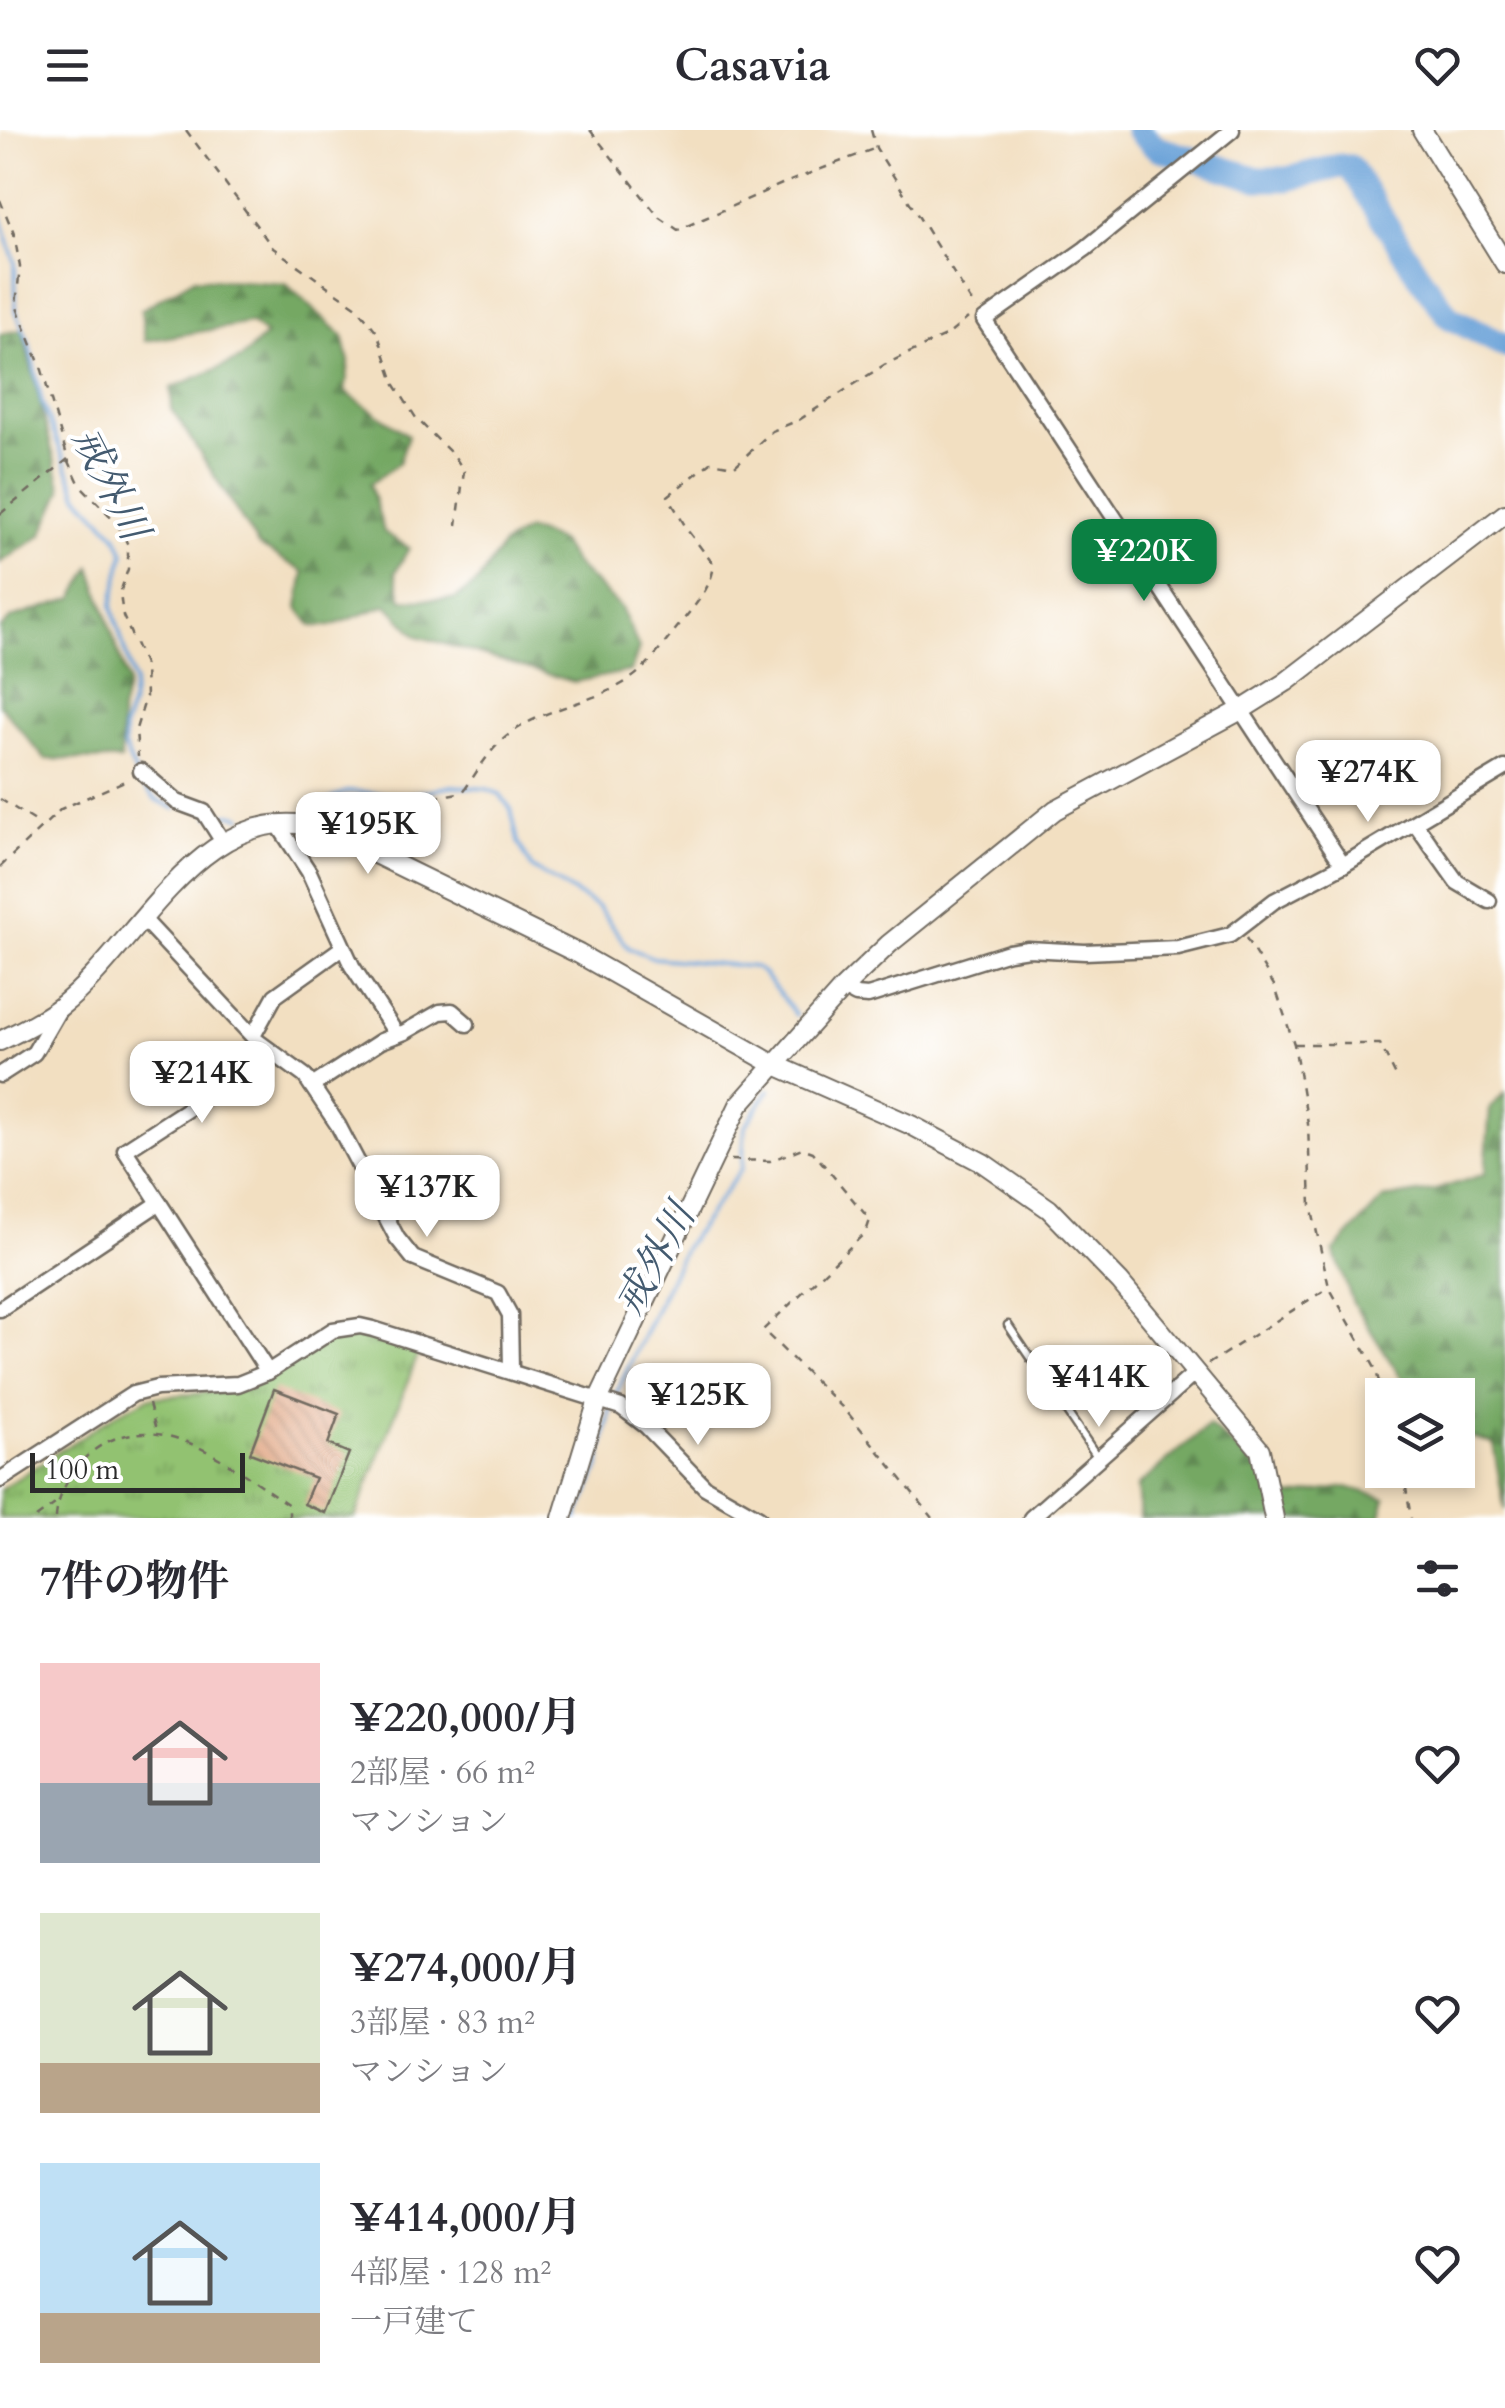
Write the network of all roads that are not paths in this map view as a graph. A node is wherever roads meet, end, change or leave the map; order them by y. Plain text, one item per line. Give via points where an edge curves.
1 (1232, 130) edge
2 (1422, 130) edge
3 (1505, 264) edge
4 (1505, 514) edge
5 (1243, 709) junction
6 (1505, 768) edge
7 (135, 775) road end
8 (1416, 823) junction
9 (279, 826) junction
10 (223, 842) junction
11 (1343, 865) junction
12 (1489, 902) dead end
13 (144, 920) junction
14 (342, 948) junction
15 (843, 988) junction
16 (60, 1007) junction
17 (467, 1024) dead end
18 (397, 1035) junction
19 (253, 1036) junction
20 (0, 1041) edge
21 (266, 1050) junction
22 (773, 1064) junction
23 (0, 1075) edge
24 (312, 1086) junction
25 (159, 1204) junction
26 (0, 1309) edge
27 (1008, 1325) dead end
28 (510, 1370) junction
29 (268, 1372) junction
30 (1195, 1373) junction
31 (598, 1400) junction
32 (1098, 1460) junction
33 (0, 1480) edge
34 (562, 1518) edge
35 (759, 1518) edge
36 (1031, 1518) edge
37 (1274, 1518) edge

1 - 5 street via 984,320
2 - 3 street
4 - 5 street
5 - 11 street
5 - 15 street via 1055,810
6 - 8 street
7 - 10 street via 208,817
8 - 11 street
8 - 12 street via 1458,882
9 - 10 street
9 - 14 street via 309,872
9 - 22 street via 314,826 580,954
10 - 13 street
11 - 15 street via 1212,941 1178,948 1028,949 868,996
13 - 16 street
13 - 19 street
14 - 18 street
14 - 19 street via 275,996
15 - 22 street
16 - 20 street
16 - 23 street via 34,1053
17 - 18 street via 446,1010
18 - 24 street
19 - 21 street
21 - 24 street
21 - 25 street via 125,1150
22 - 30 street via 940,1140 1049,1209
22 - 31 street via 739,1105
24 - 28 street via 405,1250 424,1265 487,1286 506,1304
25 - 26 street
25 - 29 street
27 - 32 lane
28 - 29 street via 360,1326 333,1330
28 - 31 street
29 - 33 street via 222,1386 144,1390
30 - 32 street
30 - 37 street via 1260,1450
31 - 34 street
31 - 35 street via 621,1407 705,1487
32 - 36 street

